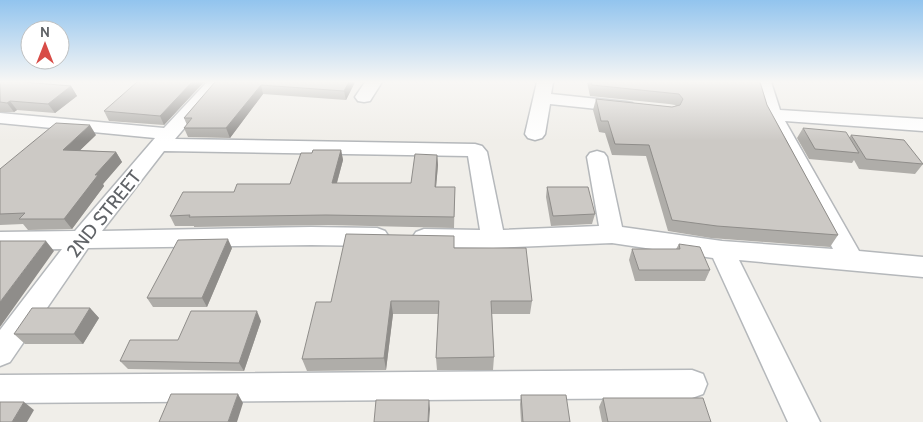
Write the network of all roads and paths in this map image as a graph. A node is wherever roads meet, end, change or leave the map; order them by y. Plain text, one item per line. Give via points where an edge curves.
1 (198, 102) edge
2 (542, 102) edge
3 (606, 102) edge
4 (769, 102) edge
5 (640, 108) edge
6 (772, 114) junction
7 (0, 118) edge
8 (923, 125) edge
9 (535, 134) dead end
10 (165, 139) junction
11 (597, 157) dead end
12 (612, 234) junction
13 (82, 239) junction
14 (494, 239) junction
15 (0, 241) edge
16 (722, 250) junction
17 (851, 260) junction
18 (923, 267) edge
19 (0, 353) edge
20 (692, 384) dead end
21 (0, 389) edge
22 (804, 422) edge

1 - 10 street, 2ND STREET
2 - 9 street
3 - 5 street
4 - 6 street
6 - 8 street
6 - 17 street
7 - 10 street
10 - 13 street, 2ND STREET
10 - 14 street via 475,150
11 - 12 street
12 - 14 street
12 - 16 street
13 - 14 street via 311,236
13 - 15 street
13 - 19 street, 2ND STREET
16 - 17 street
16 - 22 street
17 - 18 street
20 - 21 street

